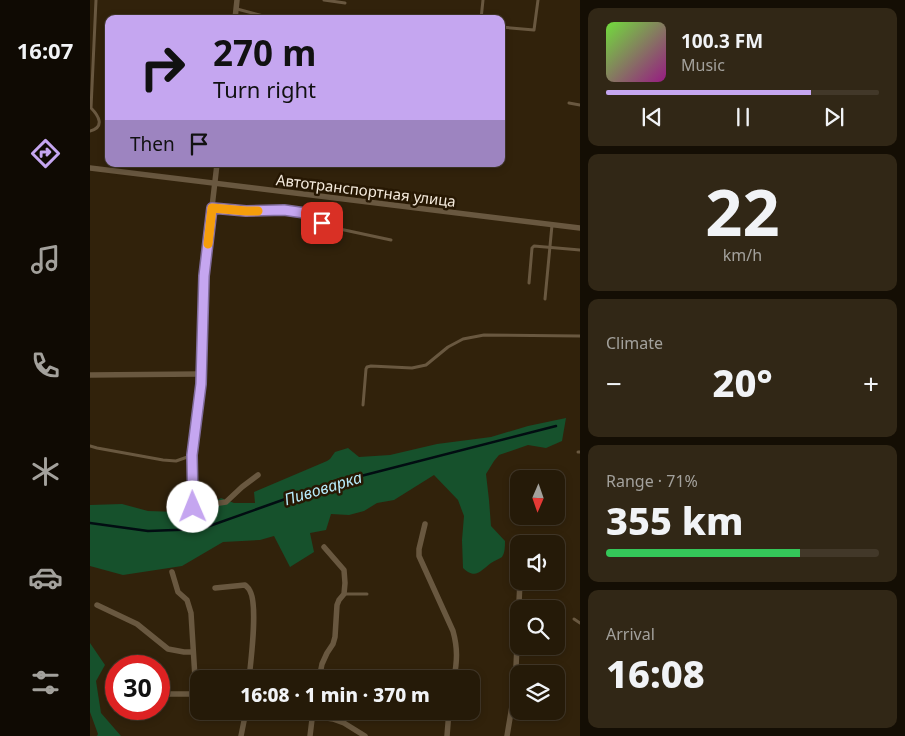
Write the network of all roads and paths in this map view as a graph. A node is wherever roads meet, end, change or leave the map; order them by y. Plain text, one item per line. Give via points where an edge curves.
1 (96, 0) edge
2 (237, 0) edge
3 (324, 0) edge
4 (483, 0) edge
5 (538, 0) edge
6 (344, 3) dead end
7 (236, 9) junction
8 (235, 15) edge
9 (259, 15) edge
10 (481, 15) edge
11 (505, 27) edge
12 (570, 103) dead end
13 (580, 105) edge
14 (90, 131) edge
15 (217, 167) edge
16 (90, 168) edge
17 (215, 183) junction
18 (212, 208) junction
19 (552, 225) junction
20 (580, 228) edge
21 (391, 240) dead end
22 (550, 247) junction
23 (580, 250) edge
24 (529, 283) dead end
25 (545, 299) dead end
26 (580, 336) edge
27 (90, 374) edge
28 (200, 374) junction
29 (363, 405) dead end
30 (90, 446) edge
31 (192, 455) junction
32 (258, 475) dead end
33 (425, 524) dead end
34 (324, 547) dead end
35 (172, 572) dead end
36 (215, 588) dead end
37 (520, 590) edge
38 (344, 594) junction
39 (367, 594) dead end
40 (97, 605) dead end
41 (574, 619) dead end
42 (580, 623) edge
43 (193, 652) junction
44 (195, 670) edge
45 (250, 670) edge
46 (321, 670) edge
47 (455, 670) edge
48 (170, 694) edge
49 (190, 694) edge
50 (244, 720) edge
51 (311, 720) edge
52 (336, 720) edge
53 (448, 720) edge
54 (241, 736) edge
55 (310, 736) edge
56 (365, 736) edge
57 (447, 736) edge
58 (507, 736) edge

1 - 14 lane via 91,108 99,116 99,122 94,131
2 - 7 street
3 - 6 lane
4 - 10 lane
5 - 11 lane via 534,30
7 - 8 street
7 - 9 lane
12 - 13 lane
15 - 17 street
16 - 17 street, Автотранспортная улица
17 - 18 street
17 - 19 street, Автотранспортная улица
18 - 21 lane via 312,214 335,228
18 - 28 street via 204,276
19 - 20 street, Автотранспортная улица
19 - 22 lane
22 - 23 lane
22 - 24 lane via 532,248
22 - 25 lane
26 - 29 lane via 484,335 462,339 426,365 412,368 371,366 366,370
27 - 28 street
28 - 31 street
30 - 31 lane via 163,460 176,461
31 - 32 street via 193,507 226,502
33 - 47 street via 419,556 456,640
34 - 38 street via 344,570
35 - 43 street via 178,592 187,600 191,613
36 - 45 street via 245,585 250,589 254,620
37 - 58 street via 515,688
38 - 39 lane
38 - 46 street via 337,605 333,644
40 - 43 street via 137,624 168,649
41 - 42 lane
43 - 44 street
48 - 49 street
50 - 54 street
51 - 55 street
52 - 56 street
53 - 57 street

